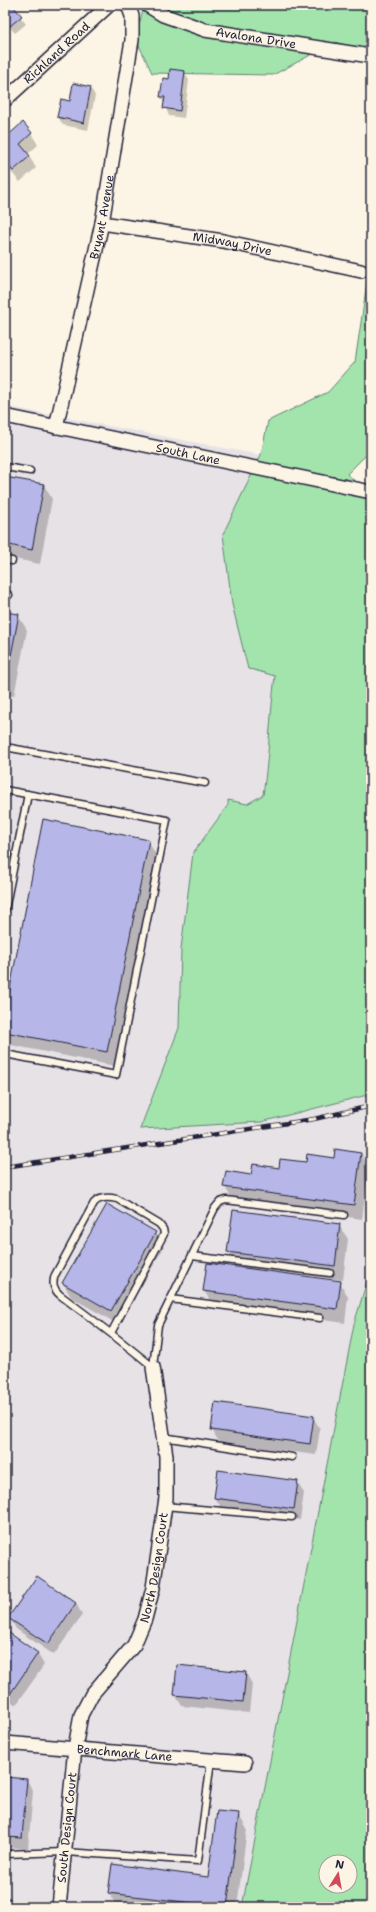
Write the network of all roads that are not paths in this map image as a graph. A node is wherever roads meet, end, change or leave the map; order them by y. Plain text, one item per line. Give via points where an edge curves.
1 (109, 5) edge
2 (128, 5) edge
3 (146, 5) edge
4 (370, 56) edge
5 (5, 100) edge
6 (102, 223) junction
7 (361, 271) dead end
8 (5, 416) edge
9 (56, 427) junction
10 (5, 467) edge
11 (30, 471) dead end
12 (371, 492) edge
13 (5, 560) edge
14 (12, 561) dead end
15 (5, 747) edge
16 (205, 783) dead end
17 (5, 790) edge
18 (28, 794) junction
19 (5, 910) edge
20 (5, 1054) edge
21 (344, 1215) dead end
22 (192, 1256) junction
23 (330, 1273) dead end
24 (170, 1299) junction
25 (320, 1318) dead end
26 (112, 1334) junction
27 (153, 1367) junction
28 (163, 1437) junction
29 (292, 1457) dead end
30 (164, 1506) junction
31 (292, 1518) dead end
32 (5, 1743) edge
33 (76, 1748) junction
34 (211, 1760) junction
35 (245, 1762) dead end
36 (65, 1852) junction
37 (5, 1854) edge
38 (60, 1907) edge

1 - 5 street, Richland Road
2 - 6 street, Bryant Avenue via 132,16 132,40
3 - 4 street, Avalona Drive via 163,15 205,30
6 - 7 street, Midway Drive via 223,241
6 - 9 street, Bryant Avenue
8 - 9 street, South Lane
9 - 12 street, South Lane
10 - 11 lane
13 - 14 lane
15 - 16 lane
17 - 18 lane
18 - 19 lane
18 - 20 lane via 167,820 116,1075
21 - 22 lane via 226,1200 215,1208
22 - 23 lane
22 - 24 lane
24 - 25 lane
24 - 27 lane via 158,1325
26 - 26 lane via 60,1295 53,1281 94,1203 98,1199 111,1198 159,1224 164,1234
26 - 27 lane
27 - 28 street, North Design Court
28 - 29 lane
28 - 30 street, North Design Court via 166,1456
30 - 31 lane
30 - 33 street, North Design Court via 153,1588 145,1619 134,1645 92,1694 81,1715
32 - 33 street, Benchmark Lane
33 - 34 street, Benchmark Lane
33 - 36 street, South Design Court
34 - 35 street, Benchmark Lane
34 - 36 lane via 198,1861
36 - 37 lane
36 - 38 street, South Design Court

